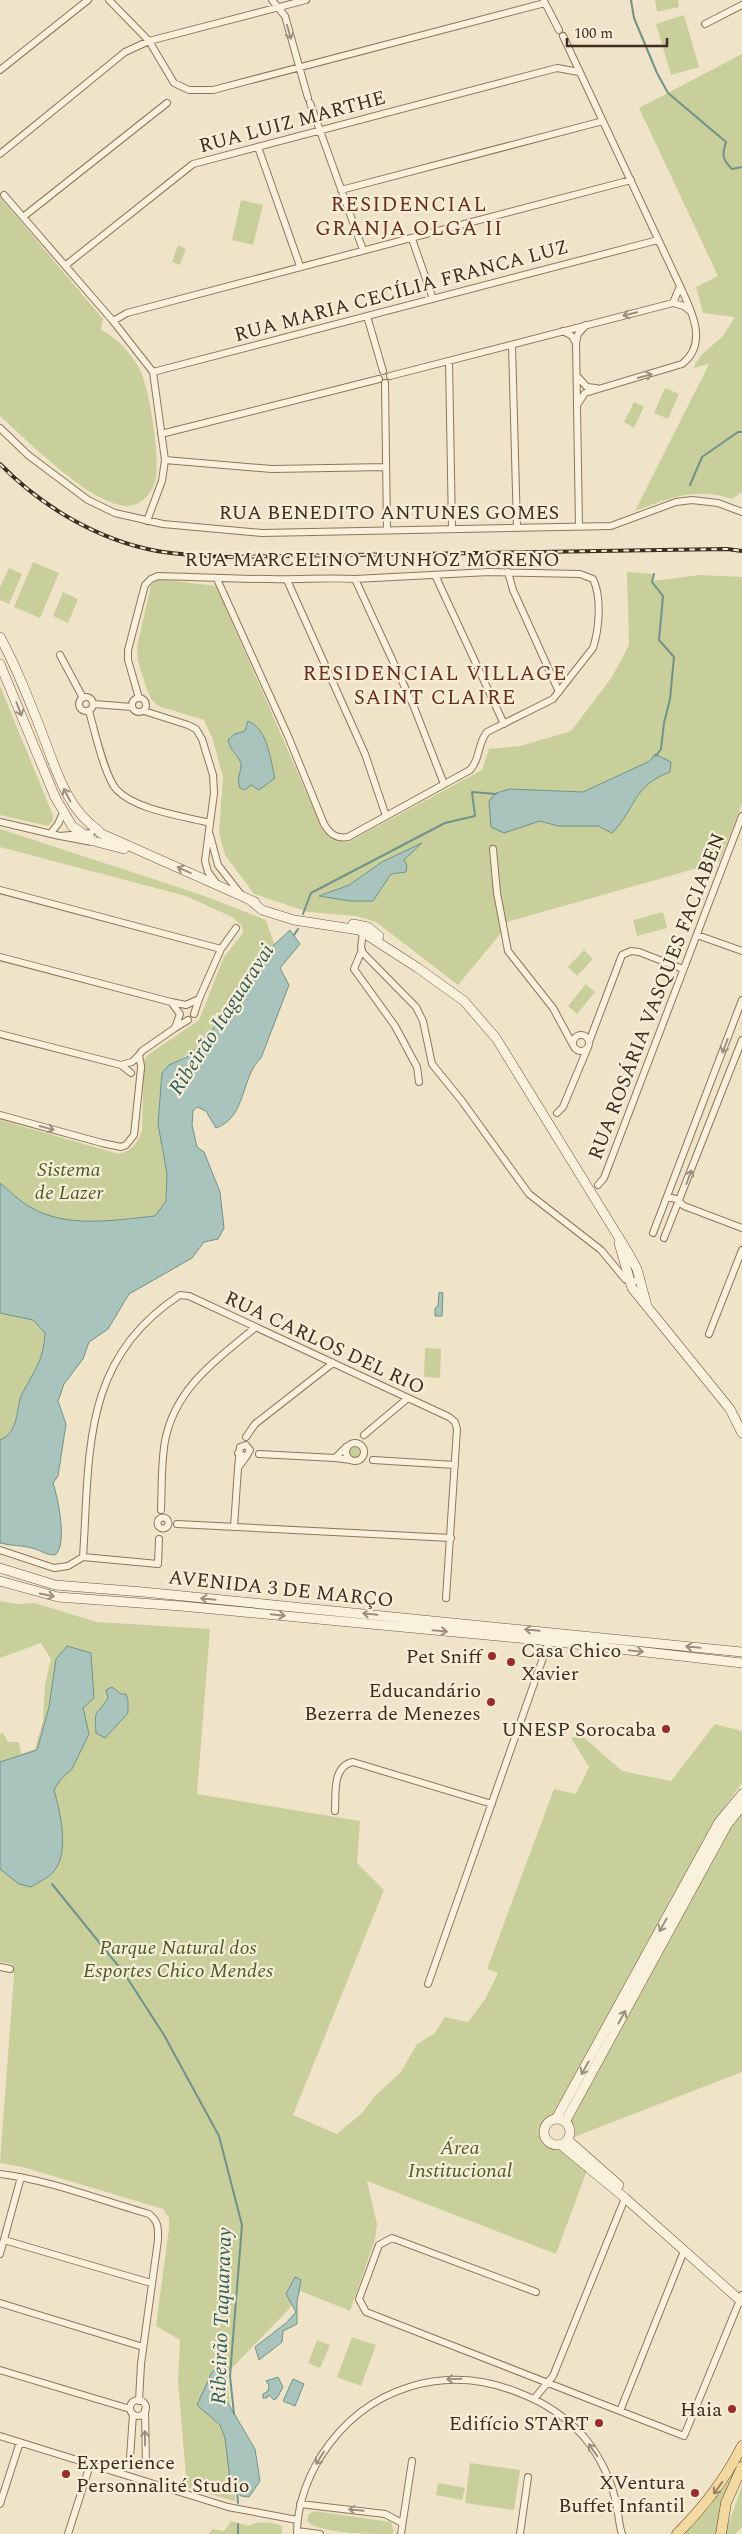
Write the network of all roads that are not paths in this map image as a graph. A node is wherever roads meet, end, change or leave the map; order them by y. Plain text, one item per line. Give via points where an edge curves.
1 (88, 0) edge
2 (109, 0) edge
3 (272, 0) edge
4 (306, 0) edge
5 (544, 2) edge
6 (742, 5) edge
7 (278, 7) junction
8 (705, 24) dead end
9 (149, 41) junction
10 (573, 57) junction
11 (300, 68) junction
12 (557, 68) junction
13 (0, 70) edge
14 (579, 72) junction
15 (167, 103) dead end
16 (603, 121) junction
17 (319, 130) junction
18 (258, 147) junction
19 (0, 154) edge
20 (631, 180) junction
21 (340, 190) junction
22 (4, 195) dead end
23 (23, 217) junction
24 (412, 239) junction
25 (658, 240) junction
26 (363, 250) junction
27 (66, 265) junction
28 (300, 266) junction
29 (680, 286) junction
30 (433, 299) junction
31 (673, 303) junction
32 (692, 313) junction
33 (367, 316) junction
34 (113, 321) junction
35 (587, 325) junction
36 (563, 331) junction
37 (576, 343) junction
38 (512, 345) junction
39 (449, 361) junction
40 (383, 371) junction
41 (153, 372) junction
42 (390, 376) junction
43 (577, 376) junction
44 (379, 380) junction
45 (386, 383) junction
46 (598, 388) junction
47 (577, 404) junction
48 (0, 428) edge
49 (161, 434) junction
50 (165, 460) junction
51 (386, 467) junction
52 (742, 512) edge
53 (146, 520) junction
54 (579, 527) junction
55 (517, 528) junction
56 (452, 529) junction
57 (387, 530) junction
58 (508, 572) junction
59 (435, 575) junction
60 (217, 579) junction
61 (355, 579) junction
62 (287, 580) junction
63 (0, 637) edge
64 (60, 655) dead end
65 (0, 664) edge
66 (559, 692) junction
67 (83, 698) junction
68 (140, 698) junction
69 (94, 704) junction
70 (132, 708) junction
71 (89, 711) junction
72 (144, 711) junction
73 (504, 724) junction
74 (444, 784) junction
75 (63, 813) junction
76 (386, 816) junction
77 (742, 816) edge
78 (0, 822) edge
79 (209, 826) junction
80 (50, 834) junction
81 (60, 836) junction
82 (94, 837) junction
83 (493, 849) dead end
84 (205, 875) junction
85 (0, 890) edge
86 (247, 898) junction
87 (236, 928) dead end
88 (362, 929) junction
89 (697, 935) junction
90 (221, 950) junction
91 (362, 950) junction
92 (742, 951) edge
93 (0, 957) edge
94 (418, 968) junction
95 (683, 969) junction
96 (200, 999) junction
97 (742, 1000) edge
98 (171, 1002) junction
99 (186, 1005) junction
100 (180, 1014) junction
101 (194, 1014) junction
102 (188, 1020) junction
103 (564, 1026) junction
104 (594, 1027) junction
105 (175, 1028) junction
106 (0, 1034) edge
107 (580, 1036) junction
108 (742, 1040) edge
109 (588, 1045) junction
110 (574, 1046) junction
111 (139, 1055) junction
112 (132, 1062) junction
113 (580, 1064) junction
114 (121, 1065) junction
115 (141, 1067) junction
116 (131, 1073) junction
117 (419, 1082) dead end
118 (557, 1113) dead end
119 (0, 1115) edge
120 (598, 1185) dead end
121 (666, 1200) junction
122 (680, 1205) junction
123 (742, 1228) edge
124 (654, 1233) dead end
125 (742, 1234) edge
126 (618, 1237) junction
127 (664, 1238) dead end
128 (742, 1250) edge
129 (612, 1261) junction
130 (624, 1264) junction
131 (634, 1264) junction
132 (640, 1280) junction
133 (629, 1282) junction
134 (647, 1306) junction
135 (256, 1327) junction
136 (709, 1334) dead end
137 (333, 1363) junction
138 (408, 1398) junction
139 (742, 1433) edge
140 (364, 1435) junction
141 (246, 1437) junction
142 (350, 1444) junction
143 (364, 1449) junction
144 (239, 1450) junction
145 (248, 1453) junction
146 (335, 1458) junction
147 (373, 1460) junction
148 (354, 1461) junction
149 (455, 1465) junction
150 (238, 1468) junction
151 (161, 1510) junction
152 (167, 1519) junction
153 (177, 1524) junction
154 (162, 1526) junction
155 (234, 1528) junction
156 (451, 1538) junction
157 (0, 1550) edge
158 (84, 1557) junction
159 (0, 1568) edge
160 (0, 1581) edge
161 (446, 1598) dead end
162 (562, 1634) junction
163 (549, 1641) junction
164 (742, 1652) edge
165 (742, 1663) edge
166 (742, 1794) edge
167 (492, 1804) junction
168 (742, 1806) edge
169 (335, 1811) dead end
170 (0, 1967) edge
171 (10, 1969) dead end
172 (428, 1984) dead end
173 (561, 2120) junction
174 (564, 2143) junction
175 (0, 2174) edge
176 (20, 2177) junction
177 (625, 2198) junction
178 (4, 2240) junction
179 (684, 2251) junction
180 (0, 2254) edge
181 (151, 2283) junction
182 (536, 2292) dead end
183 (741, 2298) edge
184 (0, 2303) edge
185 (143, 2347) junction
186 (0, 2370) edge
187 (548, 2382) junction
188 (534, 2399) junction
189 (139, 2401) junction
190 (145, 2410) junction
191 (620, 2411) junction
192 (132, 2412) junction
193 (0, 2436) edge
194 (20, 2442) junction
195 (742, 2446) edge
196 (130, 2458) dead end
197 (412, 2460) dead end
198 (90, 2464) junction
199 (146, 2466) dead end
200 (742, 2466) edge
201 (528, 2477) dead end
202 (0, 2504) edge
203 (300, 2504) junction
204 (405, 2507) junction
205 (392, 2517) junction
206 (297, 2520) junction
207 (402, 2523) junction
208 (620, 2532) edge
209 (297, 2533) edge
210 (68, 2534) edge
211 (320, 2534) edge
212 (401, 2534) edge
213 (520, 2534) edge
214 (677, 2534) edge
215 (721, 2534) edge

1 - 13 street
2 - 9 street
3 - 7 street
4 - 7 street
5 - 10 street
5 - 11 street
6 - 8 street
7 - 9 street
7 -> 11 street via 284,16
9 - 11 street via 174,83 189,90 212,90
9 - 19 street via 125,52
10 - 12 street
10 - 14 street
11 - 17 street
12 - 14 street
12 - 17 street, RUA LUIZ MARTHE
14 - 16 street
15 - 23 street
16 - 20 street
16 - 21 street
17 - 18 street, RUA LUIZ MARTHE
17 - 21 street
18 - 27 street, RUA LUIZ MARTHE via 193,164
18 - 28 street
20 - 24 street
20 - 25 street
21 - 26 street
22 - 23 street
23 - 27 street
24 - 26 street
24 - 30 street
25 - 29 street
25 - 30 street, RUA MARIA CECÍLIA FRANCA LUZ
26 - 28 street
27 - 34 street
28 - 34 street via 127,313
29 - 31 street
29 - 32 street
30 - 33 street, RUA MARIA CECÍLIA FRANCA LUZ
31 - 32 street
31 -> 35 street
46 -> 32 street via 675,367 686,360 697,339
33 - 40 street
33 - 41 street, RUA MARIA CECÍLIA FRANCA LUZ
34 - 41 street
35 - 36 street
35 - 37 street via 578,334
36 - 37 street
36 - 38 street
37 - 43 street
38 - 39 street
38 - 55 street
39 - 42 street
39 - 56 street
40 - 42 street
40 - 44 street via 379,373
41 - 49 street
42 - 45 street
43 - 46 street via 587,387
43 - 47 street
44 - 45 street
44 - 49 street
45 - 51 street
46 - 47 street via 585,393
47 - 54 street
48 - 53 street, RUA BENEDITO ANTUNES GOMES via 28,455 88,500 115,513
49 - 50 street
50 - 51 street via 272,469
50 - 53 street via 162,481
51 - 57 street
52 - 54 street, RUA BENEDITO ANTUNES GOMES via 718,503 692,500 676,502 611,526
53 - 57 street, RUA BENEDITO ANTUNES GOMES via 230,532
54 - 55 street, RUA BENEDITO ANTUNES GOMES
55 - 56 street, RUA BENEDITO ANTUNES GOMES
56 - 57 street, RUA BENEDITO ANTUNES GOMES
58 - 59 street, RUA MARCELINO MUNHOZ MORENO
58 - 66 street
58 - 66 street, RUA MARCELINO MUNHOZ MORENO via 580,574 593,579 598,598 593,648
59 - 61 street, RUA MARCELINO MUNHOZ MORENO
59 - 73 street
60 - 62 street, RUA MARCELINO MUNHOZ MORENO
60 - 68 street, RUA MARCELINO MUNHOZ MORENO via 158,576 145,585 128,650
60 - 76 street via 324,824 334,836 341,838
61 - 62 street, RUA MARCELINO MUNHOZ MORENO
61 - 74 street via 414,707
62 - 76 street via 365,754
82 -> 63 street via 63,788 19,675
64 - 67 street
65 -> 75 street
66 - 73 street via 546,704
67 - 69 street via 90,698
67 - 71 street via 79,706
68 - 70 street via 134,700
68 - 72 street via 146,703
69 - 70 street
69 - 71 street
70 - 72 street via 137,713
71 - 79 street via 116,790 140,804
72 - 79 street via 188,725 202,738 213,775
73 - 74 street via 487,732 481,739 479,756 470,770
74 - 76 street
75 - 80 street
75 - 82 street via 72,826
77 - 89 street, RUA ROSÁRIA VASQUES FACIABEN
78 - 80 street
79 - 84 street
79 - 86 street via 218,865
80 - 81 street
81 - 82 street
81 - 82 street
84 -> 82 street
83 - 103 street via 508,951
84 - 86 street
85 - 90 street
86 - 88 street via 262,910 279,916
87 - 90 street
88 - 91 street
88 - 94 street
88 - 94 street via 368,928
89 - 92 street
89 - 95 street, RUA ROSÁRIA VASQUES FACIABEN
90 - 96 street
91 - 117 street via 354,968 395,1026 417,1067
91 - 129 street via 416,1006 432,1064 529,1194
93 - 98 street
94 - 126 street via 464,1001 496,1038
95 - 104 street via 639,952 626,952 618,961
95 - 120 street, RUA ROSÁRIA VASQUES FACIABEN via 604,1178
96 - 99 street
96 - 101 street
97 -> 121 street
98 - 99 street
98 - 100 street
99 - 100 street
99 - 101 street via 192,1007
100 - 102 street
100 - 105 street
101 - 102 street
102 - 105 street
103 - 107 street via 570,1033
103 - 110 street
104 - 107 street
104 - 109 street
105 - 111 street
106 - 114 street
107 - 109 street
107 - 110 street
122 -> 108 street
109 - 110 street via 581,1051
109 - 113 street
110 - 113 street
111 - 112 street
111 - 115 street
112 - 114 street
112 - 115 street
112 - 116 street via 129,1067
113 - 118 street
114 - 116 street
115 - 116 street via 137,1074
119 -> 115 street via 102,1143 126,1146 134,1135
121 - 122 street
121 - 124 street
122 - 123 street
122 - 127 street
123 - 125 street
126 - 130 street
126 - 131 street
128 - 136 street
129 - 130 street
129 - 133 street
130 - 131 street
130 - 133 street
131 - 132 street
132 - 133 street
132 - 134 street
133 - 134 street
134 - 139 street via 730,1409
135 - 137 street, RUA CARLOS DEL RIO
135 - 151 street via 198,1377 178,1404 164,1443
135 - 158 street, RUA CARLOS DEL RIO via 189,1296 180,1295 139,1329 116,1361 102,1389 90,1438
137 - 138 street, RUA CARLOS DEL RIO
137 - 141 street via 255,1424
138 - 140 street
138 - 149 street, RUA CARLOS DEL RIO via 455,1422
140 - 142 street
140 - 143 street
141 - 144 street
141 - 145 street
142 - 143 street via 358,1443
142 - 146 street
142 - 148 street via 346,1455
143 - 147 street
143 - 148 street via 363,1457
144 - 145 street
144 - 145 street via 244,1445
144 - 150 street
145 - 146 street
145 - 150 street
146 - 148 street
147 - 148 street
147 - 149 street
149 - 156 street
150 - 155 street
151 - 152 street
151 - 154 street
152 - 153 street
152 - 154 street
153 - 154 street
153 - 155 street
154 - 158 street via 158,1564
155 - 156 street
156 - 161 street
157 - 158 street via 54,1568 64,1567
162 -> 159 street, AVENIDA 3 DE MARÇO via 143,1592 73,1588 26,1578
160 -> 163 street, AVENIDA 3 DE MARÇO via 58,1597
162 - 163 street via 553,1635
164 -> 162 street, AVENIDA 3 DE MARÇO
163 -> 165 street, AVENIDA 3 DE MARÇO
163 - 167 street
166 -> 173 street via 720,1822
167 - 169 street via 353,1762 345,1763 340,1769
167 - 172 street
173 -> 168 street via 727,1825
170 - 171 street
173 - 174 street via 570,2130
173 - 174 street via 547,2123 543,2132 547,2142
174 - 177 street
174 - 183 street
175 - 176 street
176 - 178 street
176 - 181 street via 149,2214 158,2224
177 - 179 street
177 - 187 street
178 - 180 street
178 - 181 street
179 - 183 street
179 - 191 street
181 - 185 street
182 - 187 street via 392,2238 379,2245 361,2288 360,2304 366,2312
183 - 191 street via 687,2434 675,2434
184 - 185 street
185 - 189 street
186 - 192 street
187 - 188 street
187 - 191 street
188 -> 203 street via 497,2384 462,2379 434,2380 376,2401 351,2419 330,2442 314,2468
208 -> 188 street via 617,2507 600,2460 584,2437 566,2420
189 - 190 street
189 - 192 street via 132,2403
190 - 192 street via 140,2415
199 -> 190 street
192 - 196 street
193 - 194 street
194 - 198 street
194 - 202 street
195 -> 214 main road via 705,2506
197 - 204 street
198 - 206 street via 228,2507
198 - 210 street
200 - 215 main road via 726,2503
201 - 213 street
205 -> 203 street
203 - 206 street
204 - 205 street
204 - 207 street
205 - 207 street
206 - 209 street
207 - 212 street
209 - 211 street

